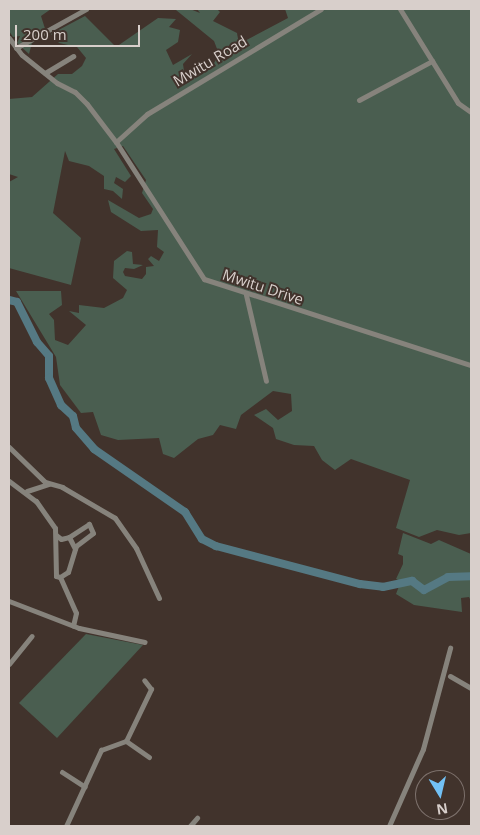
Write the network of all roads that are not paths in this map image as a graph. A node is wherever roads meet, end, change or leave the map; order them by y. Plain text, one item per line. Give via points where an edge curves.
1 (86, 9) edge
2 (321, 9) edge
3 (400, 9) edge
4 (9, 38) edge
5 (13, 46) edge
6 (73, 56) dead end
7 (432, 61) junction
8 (45, 73) junction
9 (359, 100) dead end
10 (471, 112) edge
11 (116, 142) junction
12 (246, 295) junction
13 (471, 365) edge
14 (266, 381) dead end
15 (9, 447) edge
16 (9, 480) edge
17 (49, 484) junction
18 (27, 491) junction
19 (78, 530) junction
20 (56, 535) junction
21 (69, 537) junction
22 (83, 539) junction
23 (75, 549) junction
24 (60, 577) junction
25 (159, 598) dead end
26 (9, 601) edge
27 (73, 626) junction
28 (32, 636) dead end
29 (145, 642) dead end
30 (450, 648) dead end
31 (9, 664) edge
32 (450, 676) dead end
33 (144, 680) dead end
34 (471, 688) edge
35 (126, 741) junction
36 (149, 757) dead end
37 (62, 772) dead end
38 (85, 787) junction
39 (197, 818) dead end
40 (66, 826) edge
41 (190, 826) edge
42 (389, 826) edge

1 - 5 street
2 - 11 street, Mwitu Road via 147,114
3 - 7 street
4 - 5 street, Mwitu Drive
5 - 8 street, Mwitu Drive
6 - 8 street
7 - 9 street
7 - 10 street via 458,103
8 - 11 street, Mwitu Drive via 80,97
11 - 12 street, Mwitu Drive via 196,270 210,282
12 - 13 street, Mwitu Drive
12 - 14 street
15 - 17 street
16 - 18 street
17 - 18 street
17 - 25 street via 66,489 115,518 136,548
18 - 20 street via 46,514
19 - 21 street
19 - 22 street
19 - 22 street via 89,524 94,530
20 - 21 street
20 - 24 street via 54,569
21 - 23 street
22 - 23 street
23 - 24 street via 68,572
24 - 27 street via 76,613
26 - 27 street
27 - 29 street
28 - 31 street
30 - 42 street via 422,754
32 - 34 street
33 - 35 street via 151,689
35 - 36 street
35 - 38 street via 101,750
37 - 38 street
38 - 40 street
39 - 41 street

